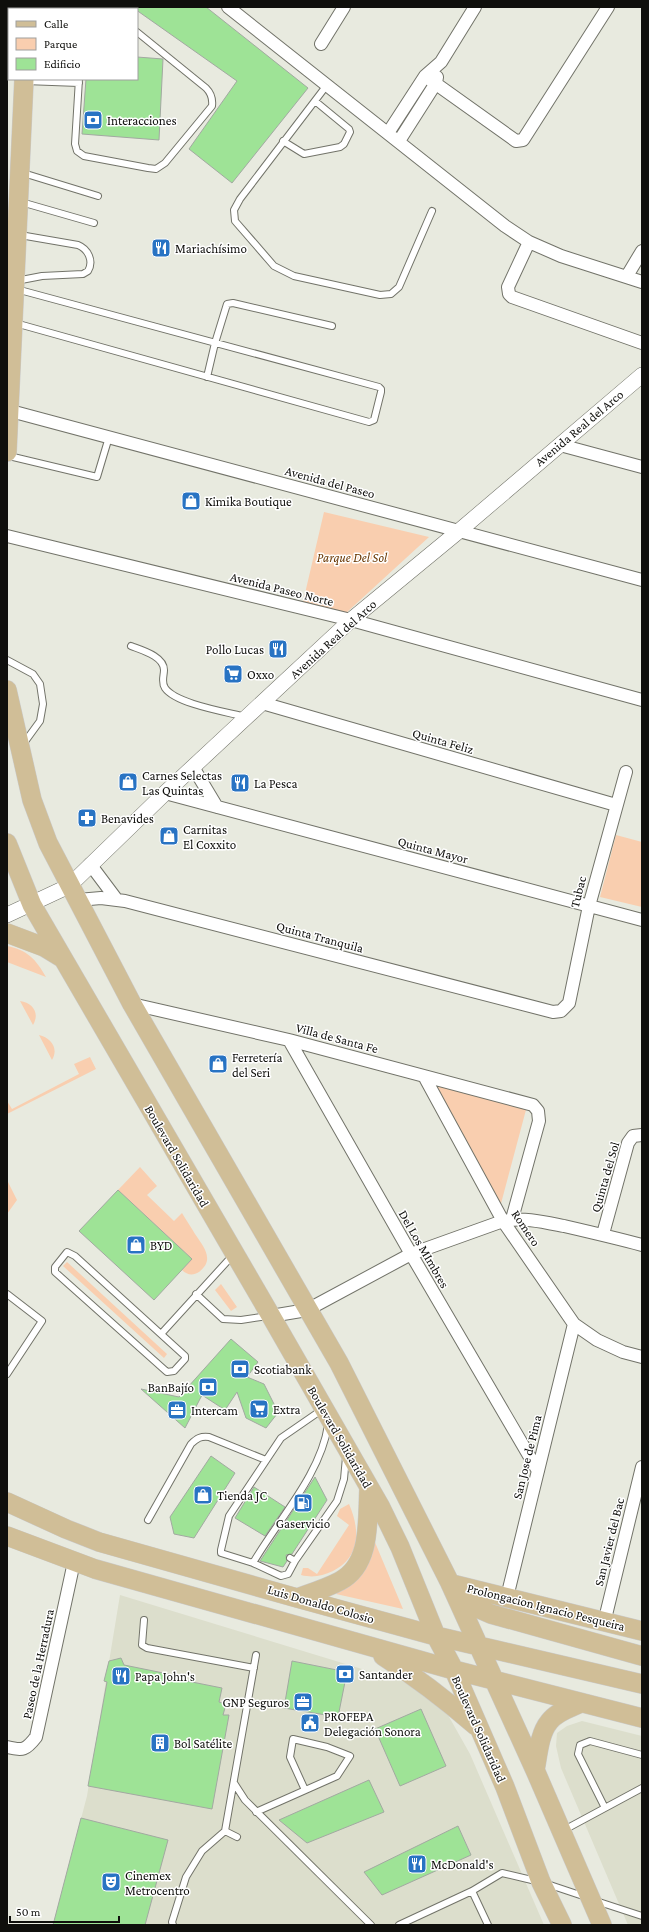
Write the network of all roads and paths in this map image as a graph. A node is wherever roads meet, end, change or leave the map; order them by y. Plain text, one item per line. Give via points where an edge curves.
1 (228, 7) edge
2 (475, 7) edge
3 (608, 7) edge
4 (338, 9) edge
5 (138, 33) edge
6 (321, 44) dead end
7 (441, 62) junction
8 (425, 76) junction
9 (24, 80) edge
10 (79, 81) edge
11 (436, 84) junction
12 (327, 85) junction
13 (315, 101) junction
14 (388, 133) junction
15 (283, 141) junction
16 (399, 141) junction
17 (20, 172) junction
18 (98, 196) dead end
19 (18, 201) junction
20 (432, 210) dead end
21 (94, 223) dead end
22 (17, 235) junction
23 (529, 242) junction
24 (642, 252) edge
25 (627, 276) junction
26 (642, 282) edge
27 (15, 285) junction
28 (13, 323) junction
29 (332, 326) dead end
30 (215, 343) junction
31 (642, 343) edge
32 (642, 375) edge
33 (207, 377) junction
34 (8, 410) edge
35 (109, 437) junction
36 (560, 445) junction
37 (7, 452) edge
38 (7, 455) edge
39 (642, 467) edge
40 (460, 531) junction
41 (7, 536) edge
42 (642, 580) edge
43 (351, 620) junction
44 (131, 646) dead end
45 (7, 660) edge
46 (7, 690) edge
47 (642, 700) edge
48 (262, 703) junction
49 (247, 717) junction
50 (19, 749) junction
51 (193, 767) junction
52 (626, 772) dead end
53 (165, 793) junction
54 (616, 805) junction
55 (217, 807) junction
56 (7, 843) edge
57 (90, 864) junction
58 (74, 893) junction
59 (116, 900) junction
60 (32, 905) junction
61 (589, 906) junction
62 (7, 915) edge
63 (642, 920) edge
64 (7, 934) edge
65 (63, 959) junction
66 (132, 1004) junction
67 (553, 1012) joint
68 (289, 1040) junction
69 (424, 1076) junction
70 (641, 1134) edge
71 (508, 1220) junction
72 (603, 1234) junction
73 (642, 1245) edge
74 (234, 1254) junction
75 (411, 1254) junction
76 (7, 1294) edge
77 (196, 1294) junction
78 (307, 1310) junction
79 (271, 1316) junction
80 (574, 1324) junction
81 (161, 1334) junction
82 (642, 1357) edge
83 (7, 1374) edge
84 (327, 1413) junction
85 (346, 1447) junction
86 (266, 1460) junction
87 (642, 1467) edge
88 (538, 1471) junction
89 (369, 1488) junction
90 (7, 1502) edge
91 (148, 1520) dead end
92 (7, 1536) edge
93 (74, 1562) junction
94 (253, 1563) junction
95 (450, 1584) junction
96 (507, 1597) junction
97 (297, 1598) junction
98 (144, 1620) dead end
99 (604, 1623) junction
100 (642, 1631) edge
101 (436, 1636) junction
102 (366, 1645) junction
103 (478, 1645) junction
104 (256, 1655) dead end
105 (642, 1656) edge
106 (254, 1668) junction
107 (454, 1670) junction
108 (494, 1681) junction
109 (642, 1684) edge
110 (581, 1703) junction
111 (642, 1718) edge
112 (480, 1730) junction
113 (7, 1747) edge
114 (642, 1755) edge
115 (535, 1770) junction
116 (234, 1783) junction
117 (642, 1788) edge
118 (305, 1790) junction
119 (605, 1808) junction
120 (256, 1812) junction
121 (225, 1831) junction
122 (561, 1832) junction
123 (237, 1837) dead end
124 (541, 1882) junction
125 (472, 1891) junction
126 (590, 1898) junction
127 (642, 1916) edge
128 (173, 1925) edge
129 (371, 1925) edge
130 (399, 1925) edge
131 (488, 1925) edge
132 (562, 1925) edge
133 (602, 1925) edge

1 - 12 street
2 - 7 street
3 - 11 street via 523,140 516,140
4 - 6 street
5 - 10 lane via 206,88 212,96 212,106 165,163 156,169 148,168 88,157 77,151 75,144
7 - 8 street
7 - 11 street
8 - 11 street
8 - 14 street
9 - 10 lane
9 - 17 main road
11 - 16 street
12 - 13 lane
12 - 14 street
13 - 15 lane
13 - 15 lane via 349,129 344,144 304,154
14 - 16 street
15 - 20 lane via 234,210 235,221 274,266 282,271 294,276 380,295 391,294 399,287
16 - 23 street via 505,226
17 - 18 lane
17 - 19 main road
19 - 21 lane
19 - 22 main road
22 - 27 main road
22 - 27 lane via 83,247 91,265 83,274 42,276
23 - 25 street via 561,256
23 - 31 street via 508,287 512,297
24 - 25 street
25 - 26 street
27 - 28 main road
27 - 30 lane
28 - 33 lane
28 - 34 main road
29 - 30 lane via 233,303 227,304
30 - 33 lane
30 - 33 lane via 379,387 382,388 382,392 372,422
32 - 36 street, Avenida Real del Arco
34 - 35 street, Avenida del Paseo
34 - 37 main road
35 - 38 lane via 97,477
35 - 40 street, Avenida del Paseo
36 - 39 street
36 - 40 street, Avenida Real del Arco
40 - 42 street, Avenida del Paseo
40 - 43 street, Avenida Real del Arco
41 - 43 street, Avenida Paseo Norte
43 - 47 street, Avenida Paseo Norte
43 - 48 street, Avenida Real del Arco
44 - 49 lane via 158,659 164,668 163,679 166,688 185,702
45 - 50 lane via 33,674 40,684 43,704 40,721
46 - 50 main road
48 - 49 street, Avenida Real del Arco
48 - 54 street, Quinta Feliz
49 - 51 street, Avenida Real del Arco
50 - 58 main road via 32,800 48,843
51 - 53 street, Avenida Real del Arco
51 - 55 street
52 - 54 street, Tubac
53 - 55 street, Quinta Mayor
53 - 57 street, Avenida Real del Arco
54 - 61 street, Tubac
55 - 61 street, Quinta Mayor
56 - 60 main road, Boulevard Solidaridad
57 - 58 street, Avenida Real del Arco
57 - 59 street
58 - 59 street, Quinta Tranquila
58 - 60 street, Avenida Real del Arco
58 - 66 main road
59 - 67 street, Quinta Tranquila
60 - 62 street, Avenida Real del Arco
60 - 65 main road, Boulevard Solidaridad
61 - 63 street, Quinta Mayor
61 - 67 street, Tubac via 569,1004 561,1011
64 - 65 main road via 44,947
65 - 74 main road, Boulevard Solidaridad
66 - 68 street, Villa de Santa Fe
66 - 78 main road
68 - 69 street, Villa de Santa Fe
68 - 75 street, Del Los MImbres
69 - 71 street, Romero
69 - 71 street, Villa de Santa Fe via 533,1105 538,1111 539,1121
70 - 72 street, Quinta del Sol via 633,1136 628,1143
71 - 72 street via 533,1220
71 - 75 street
71 - 80 street, Romero
72 - 73 street
74 - 77 lane
74 - 79 main road, Boulevard Solidaridad
75 - 78 street
75 - 88 street, Del Los MImbres
76 - 83 lane via 42,1321
77 - 79 lane via 223,1319 241,1320
77 - 81 lane
78 - 79 street
78 - 95 main road via 340,1363
79 - 84 main road, Boulevard Solidaridad
80 - 82 street, Romero via 598,1340 623,1352
80 - 88 street, San Jose de Pima
81 - 81 lane via 71,1253 68,1252 54,1267 55,1272 167,1372 174,1371 185,1356
84 - 85 main road, Boulevard Solidaridad
84 - 86 lane via 282,1438
84 - 94 lane via 321,1453 297,1499
85 - 89 main road, Boulevard Solidaridad
85 - 94 lane via 344,1478 337,1501 304,1542 292,1560 288,1574 284,1576
86 - 91 lane via 209,1437 202,1436 196,1439
86 - 94 lane via 229,1516 221,1550 222,1553
87 - 99 street, San Javier del Bac
88 - 96 street, San Jose de Pima
89 - 97 main road via 364,1552 358,1563 341,1581
89 - 101 main road, Boulevard Solidaridad via 400,1547
90 - 97 main road, Luis Donaldo Colosio via 100,1542
92 - 93 main road, Luis Donaldo Colosio
93 - 102 main road, Luis Donaldo Colosio
93 - 113 street, Paseo de la Herradura via 36,1737 28,1747 20,1750
95 - 96 main road, Prolongacion Ignacio Pesqueira
95 - 103 main road
95 - 105 main road via 475,1607 491,1614
96 - 99 main road, Prolongacion Ignacio Pesqueira
97 - 101 main road, Luis Donaldo Colosio
98 - 106 lane via 142,1645 147,1648
99 - 100 main road, Prolongacion Ignacio Pesqueira
101 - 103 main road, Luis Donaldo Colosio
101 - 107 main road, Boulevard Solidaridad
102 - 107 main road, Luis Donaldo Colosio
102 - 112 main road via 448,1701
103 - 108 main road
103 - 109 main road, Luis Donaldo Colosio
104 - 106 lane
106 - 116 lane
107 - 108 main road, Luis Donaldo Colosio
107 - 112 main road, Boulevard Solidaridad
108 - 110 main road, Luis Donaldo Colosio
108 - 115 main road
110 - 111 main road, Luis Donaldo Colosio
110 - 115 main road via 556,1715 548,1722
112 - 124 main road, Boulevard Solidaridad
114 - 119 lane via 590,1742 580,1745 578,1754
115 - 122 main road
116 - 120 lane
116 - 121 lane
117 - 119 lane
118 - 118 lane via 338,1776 350,1756 327,1747 293,1739 290,1757
118 - 120 lane
119 - 122 lane
120 - 129 lane
121 - 123 lane
121 - 128 lane via 202,1851 186,1877
122 - 126 main road
124 - 125 lane via 502,1873
124 - 126 lane
124 - 132 main road, Boulevard Solidaridad
125 - 130 lane
125 - 131 lane
126 - 127 lane
126 - 133 main road

